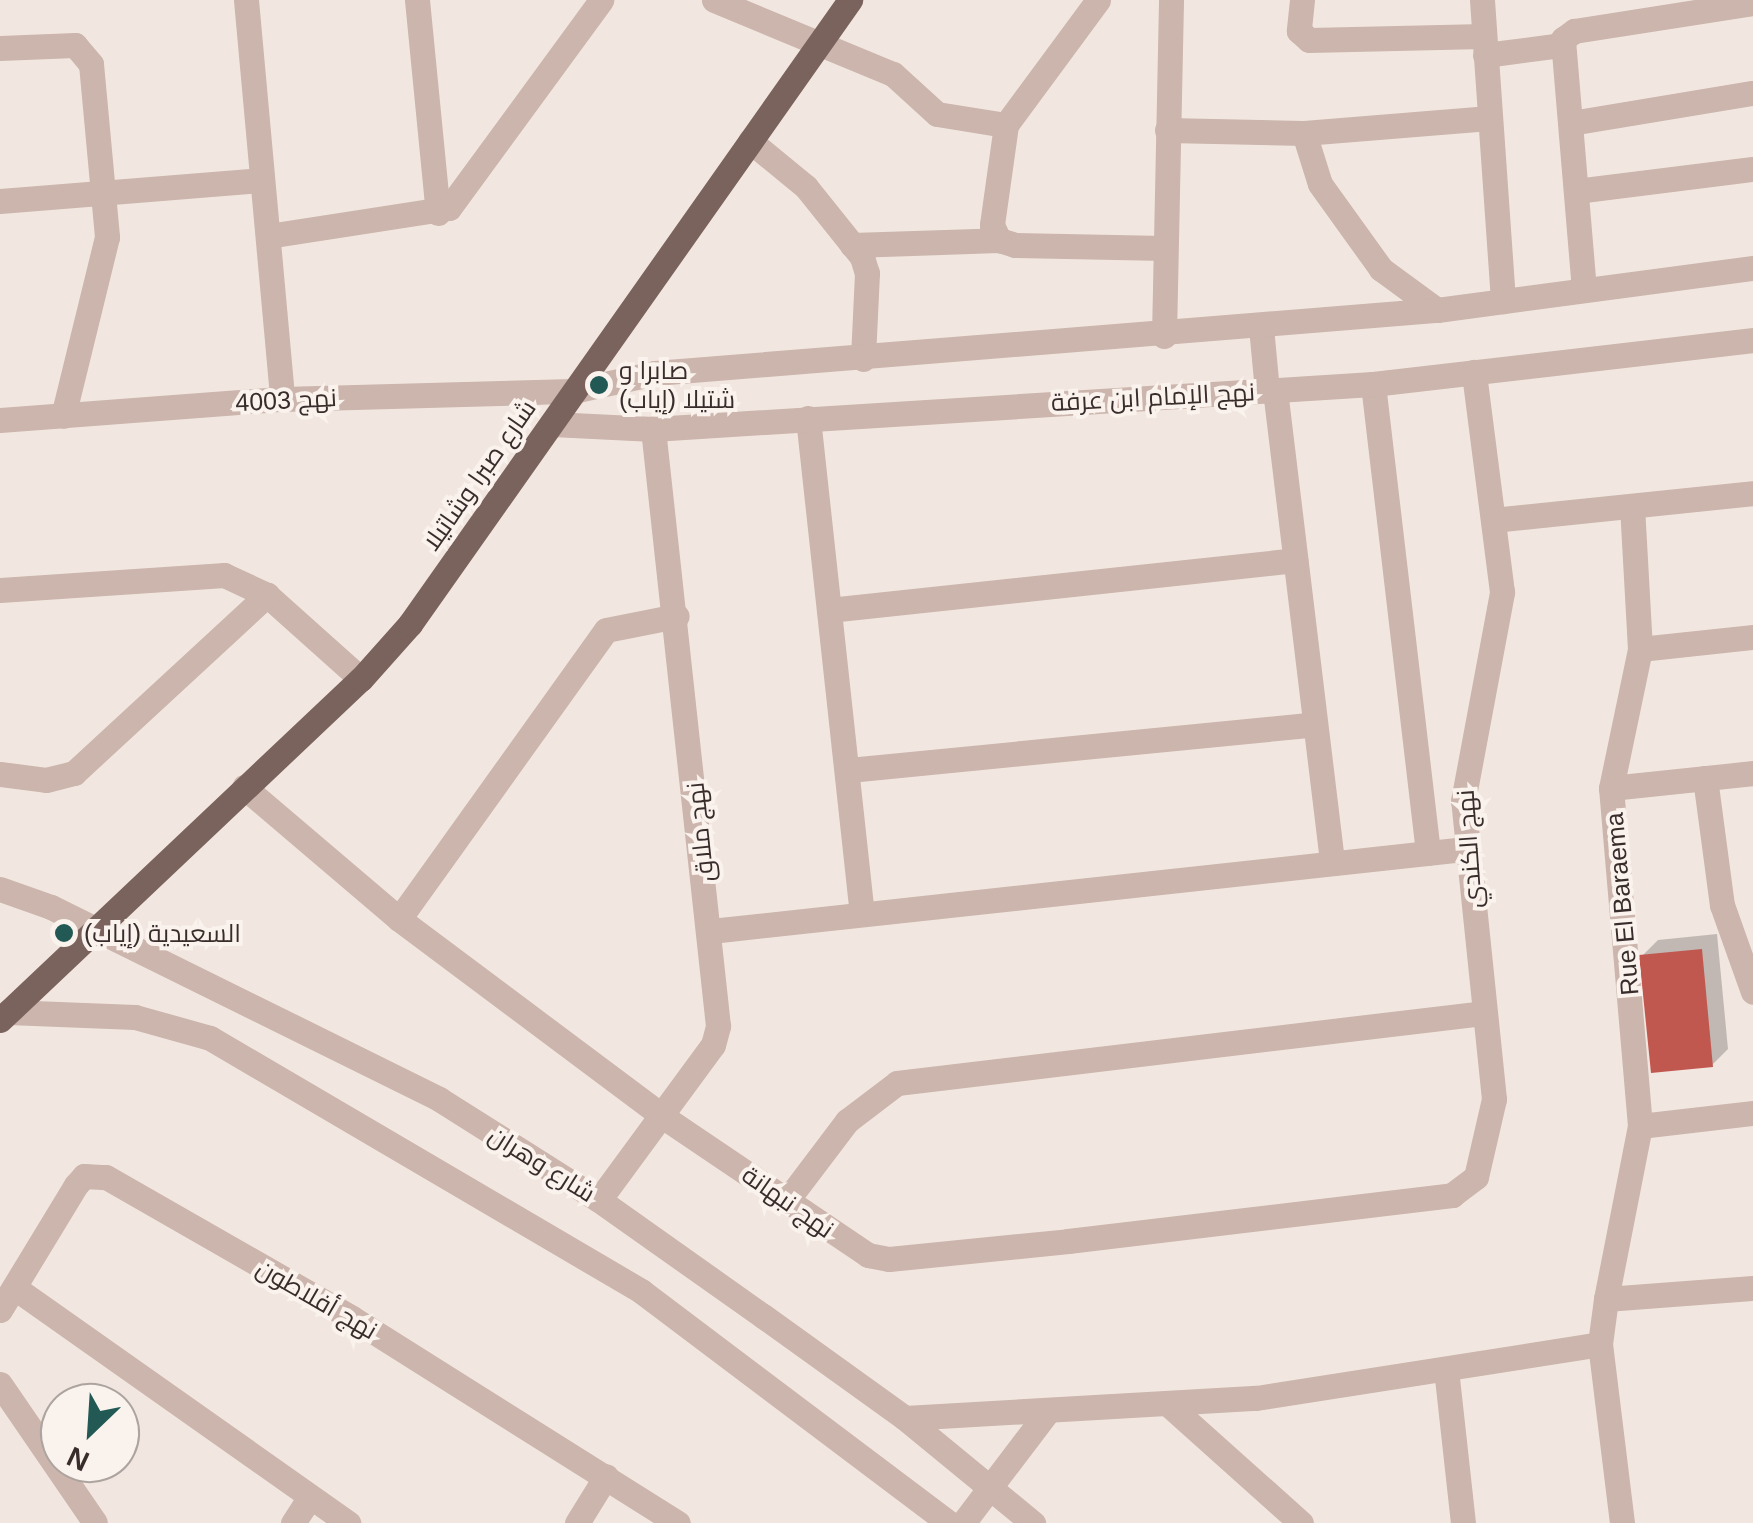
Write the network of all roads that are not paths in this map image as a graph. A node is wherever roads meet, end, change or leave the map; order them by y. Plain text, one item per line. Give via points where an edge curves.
1 (246, 0) edge
2 (417, 0) edge
3 (601, 0) edge
4 (714, 0) edge
5 (850, 0) edge
6 (1098, 0) edge
7 (1171, 0) edge
8 (1302, 0) edge
9 (1482, 0) edge
10 (1753, 3) edge
11 (822, 44) junction
12 (1562, 45) junction
13 (1484, 46) junction
14 (0, 48) edge
15 (1753, 93) edge
16 (1489, 118) junction
17 (1570, 123) junction
18 (1006, 125) junction
19 (1167, 130) junction
20 (1304, 132) junction
21 (750, 141) junction
22 (1753, 169) edge
23 (259, 180) junction
24 (106, 189) junction
25 (1576, 191) junction
26 (0, 200) edge
27 (438, 213) junction
28 (268, 236) junction
29 (1000, 240) junction
30 (852, 245) junction
31 (1164, 248) junction
32 (1753, 268) edge
33 (1584, 290) junction
34 (1503, 302) junction
35 (1438, 310) junction
36 (1261, 327) junction
37 (1164, 336) junction
38 (1753, 340) edge
39 (862, 359) junction
40 (1474, 372) junction
41 (1373, 384) junction
42 (1271, 390) junction
43 (573, 391) junction
44 (282, 399) junction
45 (63, 416) junction
46 (808, 418) junction
47 (0, 420) edge
48 (552, 424) junction
49 (652, 429) junction
50 (1753, 493) edge
51 (1632, 508) junction
52 (1493, 520) junction
53 (1295, 560) junction
54 (0, 590) edge
55 (267, 595) junction
56 (830, 610) junction
57 (677, 616) junction
58 (1753, 637) edge
59 (1640, 649) junction
60 (361, 679) junction
61 (1311, 725) junction
62 (849, 770) junction
63 (1753, 772) edge
64 (0, 774) edge
65 (1705, 778) junction
66 (244, 787) junction
67 (1611, 788) junction
68 (1464, 849) junction
69 (1428, 852) junction
70 (1332, 860) junction
71 (0, 889) edge
72 (862, 913) junction
73 (399, 919) junction
74 (93, 928) junction
75 (711, 931) junction
76 (1753, 992) edge
77 (1484, 1012) junction
78 (4, 1016) edge
79 (1753, 1113) edge
80 (662, 1116) junction
81 (1640, 1126) junction
82 (1452, 1195) joint
83 (788, 1199) junction
84 (599, 1200) junction
85 (15, 1288) junction
86 (1752, 1288) edge
87 (1606, 1300) junction
88 (1753, 1300) edge
89 (0, 1310) edge
90 (1600, 1344) junction
91 (1446, 1369) junction
92 (0, 1384) edge
93 (1169, 1406) junction
94 (1048, 1411) junction
95 (905, 1418) junction
96 (606, 1476) junction
97 (988, 1486) junction
98 (309, 1498) junction
99 (95, 1523) edge
100 (293, 1523) edge
101 (348, 1523) edge
102 (577, 1523) edge
103 (678, 1523) edge
104 (948, 1523) edge
105 (963, 1523) edge
106 (1033, 1523) edge
107 (1300, 1523) edge
108 (1463, 1523) edge
109 (1622, 1523) edge

1 - 23 street
2 - 27 street
3 - 27 street via 449,208
4 - 11 street
5 - 11 main road, شارع صبرا وشاتيلا
6 - 18 street
7 - 19 street
8 - 13 street via 1299,31 1309,40
9 - 13 street
10 - 12 street via 1574,31
11 - 18 street via 893,74 937,114
11 - 21 main road, شارع صبرا وشاتيلا
12 - 13 street
12 - 17 street
13 - 16 street
14 - 24 street via 75,45 86,51
15 - 17 street
16 - 20 street
16 - 34 street
17 - 25 street
18 - 29 street via 992,225
19 - 20 street
19 - 31 street
20 - 35 street via 1320,184 1382,269
21 - 30 street via 806,188
21 - 43 main road, شارع صبرا وشاتيلا
22 - 25 street
23 - 24 street
23 - 28 street
24 - 26 street
24 - 45 street via 107,236
25 - 33 street
27 - 28 street
28 - 44 street
29 - 30 street
29 - 31 street
30 - 39 street via 867,273
31 - 37 street
32 - 33 street, نهج 4003
33 - 34 street, نهج 4003
34 - 35 street, نهج 4003
35 - 36 street, نهج 4003
36 - 37 street, نهج 4003
36 - 42 street
37 - 39 street, نهج 4003
38 - 40 street, نهج الإمام ابن عرفة
39 - 43 street, نهج 4003 via 654,373
40 - 41 street, نهج الإمام ابن عرفة
40 - 52 street, نهج الكندي
41 - 42 street, نهج الإمام ابن عرفة
41 - 69 street
42 - 46 street, نهج الإمام ابن عرفة
42 - 53 street
43 - 44 street, نهج 4003
43 - 48 main road, شارع صبرا وشاتيلا
44 - 45 street, نهج 4003
45 - 47 street, نهج 4003
46 - 49 street, نهج الإمام ابن عرفة
46 - 56 street
48 - 49 street, نهج الإمام ابن عرفة
48 - 60 main road, شارع صبرا وشاتيلا via 455,564
49 - 57 street, نهج ملاق
50 - 51 street
51 - 52 street
51 - 59 street, Rue El Baraema
52 - 68 street, نهج الكندي via 1501,612 1463,782
53 - 56 street
53 - 61 street
54 - 55 street via 224,575
55 - 60 street
55 - 64 street via 74,773 46,780
56 - 62 street
57 - 73 street via 606,630
57 - 75 street, نهج ملاق
58 - 59 street
59 - 67 street, Rue El Baraema
60 - 66 main road, شارع صبرا وشاتيلا
61 - 62 street
61 - 70 street
62 - 72 street
63 - 65 street
65 - 67 street
65 - 76 street via 1722,905
66 - 73 street, نهج نبهانة
66 - 74 main road, شارع صبرا وشاتيلا
67 - 81 street, Rue El Baraema
68 - 69 street
68 - 77 street, نهج الكندي
69 - 70 street
70 - 72 street
71 - 74 street, شارع وهران
72 - 75 street
73 - 80 street, نهج نبهانة
74 - 78 main road, شارع صبرا وشاتيلا
74 - 84 street, شارع وهران via 439,1099
75 - 80 street, نهج ملاق via 716,1037
77 - 82 street, نهج الكندي via 1493,1114 1476,1178
77 - 83 street via 897,1083 847,1121
78 - 104 street via 136,1017 210,1038 641,1291
79 - 81 street
80 - 83 street, نهج نبهانة
80 - 84 street, نهج ملاق
81 - 87 street, Rue El Baraema
82 - 83 street, نهج نبهانة via 889,1258 848,1246
84 - 95 street, شارع وهران
85 - 89 street, نهج أفلاطون
85 - 96 street, نهج أفلاطون via 76,1184 84,1176 106,1177 352,1318
85 - 98 street
86 - 87 street
86 - 88 street
87 - 90 street, Rue El Baraema
90 - 91 street
90 - 109 street, Rue El Baraema
91 - 93 street
91 - 108 street
92 - 99 street
93 - 94 street
93 - 107 street
94 - 95 street
94 - 97 street
95 - 97 street, شارع وهران
96 - 102 street
96 - 103 street, نهج أفلاطون
97 - 105 street
97 - 106 street, شارع وهران
98 - 100 street
98 - 101 street

